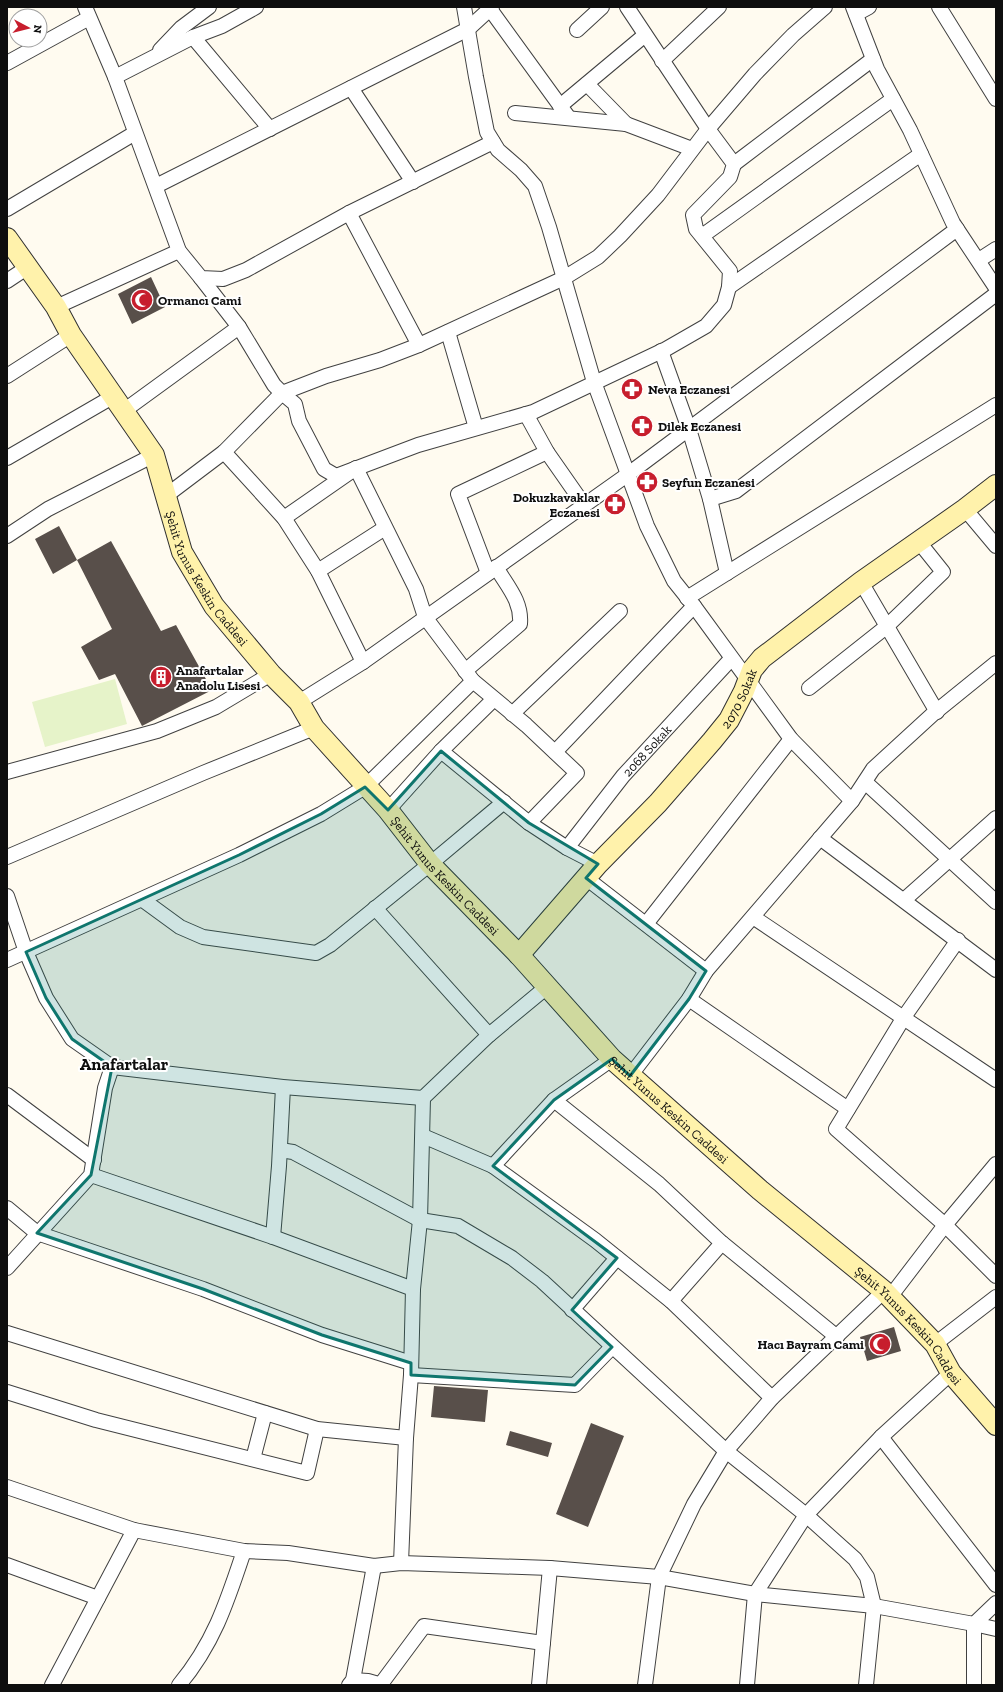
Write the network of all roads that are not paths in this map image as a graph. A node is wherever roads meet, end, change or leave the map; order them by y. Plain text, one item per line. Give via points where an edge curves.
1 (209, 7) edge
2 (256, 7) edge
3 (464, 7) edge
4 (602, 7) edge
5 (627, 7) edge
6 (719, 7) edge
7 (825, 7) edge
8 (869, 7) edge
9 (939, 7) edge
10 (491, 8) edge
11 (855, 11) edge
12 (87, 12) edge
13 (468, 29) junction
14 (577, 30) dead end
15 (645, 35) junction
16 (194, 37) junction
17 (153, 58) junction
18 (873, 59) junction
19 (662, 61) junction
20 (7, 63) edge
21 (115, 77) junction
22 (587, 84) junction
23 (351, 88) junction
24 (893, 99) junction
25 (996, 99) edge
26 (560, 106) junction
27 (515, 113) dead end
28 (569, 118) junction
29 (626, 124) junction
30 (270, 129) junction
31 (708, 129) junction
32 (135, 133) junction
33 (493, 142) junction
34 (692, 149) junction
35 (921, 154) junction
36 (734, 164) junction
37 (413, 182) junction
38 (156, 186) junction
39 (7, 209) edge
40 (349, 213) junction
41 (957, 229) junction
42 (702, 236) junction
43 (7, 238) edge
44 (996, 249) edge
45 (179, 251) junction
46 (979, 260) junction
47 (28, 267) junction
48 (201, 278) junction
49 (564, 278) junction
50 (7, 281) edge
51 (729, 287) junction
52 (996, 288) edge
53 (996, 294) edge
54 (56, 307) junction
55 (238, 327) junction
56 (448, 332) junction
57 (71, 335) junction
58 (419, 345) junction
59 (661, 351) junction
60 (7, 376) edge
61 (594, 382) junction
62 (282, 393) junction
63 (120, 403) junction
64 (996, 405) edge
65 (526, 414) junction
66 (476, 428) junction
67 (689, 429) junction
68 (224, 452) junction
69 (547, 452) junction
70 (154, 455) junction
71 (7, 458) edge
72 (356, 468) junction
73 (628, 475) junction
74 (996, 485) edge
75 (167, 495) junction
76 (710, 499) junction
77 (584, 505) junction
78 (965, 509) junction
79 (284, 518) junction
80 (385, 528) junction
81 (7, 536) edge
82 (919, 542) junction
83 (996, 546) edge
84 (492, 570) junction
85 (318, 571) junction
86 (727, 573) junction
87 (861, 582) junction
88 (690, 602) junction
89 (620, 611) dead end
90 (425, 617) junction
91 (886, 627) junction
92 (731, 659) junction
93 (363, 662) junction
94 (996, 663) edge
95 (271, 674) junction
96 (469, 676) junction
97 (747, 680) junction
98 (809, 688) dead end
99 (494, 699) junction
100 (298, 702) junction
101 (937, 712) junction
102 (512, 714) junction
103 (314, 728) junction
104 (791, 739) junction
105 (442, 752) junction
106 (555, 752) junction
107 (7, 772) edge
108 (865, 782) junction
109 (365, 787) junction
110 (852, 801) junction
111 (504, 802) junction
112 (388, 810) junction
113 (996, 818) edge
114 (529, 823) junction
115 (820, 838) junction
116 (567, 848) junction
117 (7, 857) edge
118 (949, 860) junction
119 (430, 864) junction
120 (592, 871) junction
121 (7, 896) edge
122 (143, 900) junction
123 (904, 900) junction
124 (996, 902) edge
125 (375, 908) junction
126 (753, 917) junction
127 (646, 924) junction
128 (958, 940) junction
129 (26, 952) junction
130 (519, 955) junction
131 (7, 960) edge
132 (996, 970) edge
133 (706, 971) junction
134 (548, 986) junction
135 (689, 1000) junction
136 (904, 1017) junction
137 (489, 1036) junction
138 (612, 1059) junction
139 (112, 1067) junction
140 (630, 1076) junction
141 (996, 1080) edge
142 (283, 1087) junction
143 (7, 1096) edge
144 (423, 1098) junction
145 (554, 1100) junction
146 (848, 1109) junction
147 (423, 1136) junction
148 (280, 1150) junction
149 (94, 1160) junction
150 (996, 1164) edge
151 (493, 1166) junction
152 (91, 1175) junction
153 (7, 1208) edge
154 (420, 1220) junction
155 (945, 1225) junction
156 (38, 1233) junction
157 (273, 1237) junction
158 (722, 1243) junction
159 (617, 1258) junction
160 (7, 1268) edge
161 (996, 1276) edge
162 (413, 1289) junction
163 (887, 1294) junction
164 (996, 1297) edge
165 (671, 1301) junction
166 (572, 1310) junction
167 (7, 1333) edge
168 (837, 1337) junction
169 (935, 1344) junction
170 (612, 1347) junction
171 (411, 1369) junction
172 (951, 1373) junction
173 (7, 1392) edge
174 (772, 1398) junction
175 (265, 1413) junction
176 (996, 1425) edge
177 (317, 1429) junction
178 (881, 1437) junction
179 (406, 1438) junction
180 (726, 1451) junction
181 (253, 1459) junction
182 (7, 1487) edge
183 (806, 1515) junction
184 (134, 1530) junction
185 (244, 1551) junction
186 (401, 1563) junction
187 (7, 1565) edge
188 (374, 1566) junction
189 (550, 1568) junction
190 (659, 1577) junction
191 (996, 1585) edge
192 (755, 1594) junction
193 (98, 1598) junction
194 (996, 1603) edge
195 (874, 1606) junction
196 (974, 1624) junction
197 (996, 1629) edge
198 (543, 1643) junction
199 (351, 1682) edge
200 (52, 1685) edge
201 (179, 1685) edge
202 (381, 1685) edge
203 (539, 1685) edge
204 (645, 1685) edge
205 (747, 1685) edge
206 (866, 1685) edge
207 (974, 1685) edge

1 - 17 street via 182,28
2 - 16 street via 222,26
3 - 13 street
4 - 14 street
5 - 15 street
6 - 19 street
7 - 31 street via 793,35
8 - 11 street
9 - 25 street
10 - 13 street
10 - 26 street
11 - 18 street
12 - 20 street
12 - 21 street
13 - 23 street
13 - 33 street via 487,132
15 - 19 street
15 - 22 street
16 - 17 street
16 - 30 street
17 - 21 street
18 - 24 street
18 - 36 street
19 - 31 street
21 - 32 street
22 - 26 street
22 - 29 street
23 - 30 street
23 - 37 street
24 - 35 street
24 - 42 street
26 - 28 street
27 - 28 street
28 - 29 street
29 - 34 street
30 - 38 street
31 - 34 street
31 - 36 street
32 - 38 street
32 - 39 street
33 - 37 street
33 - 49 street via 535,186
34 - 49 street via 658,194 620,236 598,257
35 - 41 street
35 - 51 street
36 - 42 street via 730,177 693,215 696,229
37 - 40 street
38 - 45 street
40 - 48 street via 246,270 223,279
40 - 58 street
41 - 46 street
41 - 67 street
42 - 51 street via 730,271
43 - 47 street, Şehit Yunus Keskin Caddesi
44 - 46 street
45 - 48 street
45 - 54 street
46 - 52 street
47 - 50 street
47 - 54 street, Şehit Yunus Keskin Caddesi
48 - 55 street
49 - 56 street
49 - 61 street
51 - 59 street via 724,305 706,326
53 - 76 street via 736,491
54 - 57 street, Şehit Yunus Keskin Caddesi
55 - 62 street via 274,386
55 - 63 street
56 - 58 street
56 - 66 street
57 - 60 street
57 - 63 street, Şehit Yunus Keskin Caddesi
58 - 62 street
59 - 61 street
59 - 67 street
61 - 65 street
61 - 73 street
62 - 68 street
62 - 72 street via 294,404 299,421 324,469 336,476
63 - 70 street, Şehit Yunus Keskin Caddesi
63 - 71 street
64 - 86 street
65 - 66 street
65 - 69 street
66 - 72 street via 418,445
67 - 73 street
67 - 76 street
68 - 75 street
68 - 79 street
69 - 77 street
69 - 84 street via 458,494
70 - 75 street, Şehit Yunus Keskin Caddesi
70 - 81 street via 48,509
72 - 79 street
72 - 80 street
73 - 77 street
73 - 88 street via 647,526 670,574
74 - 78 street, 2070 Sokak
75 - 95 street, Şehit Yunus Keskin Caddesi via 182,552 214,606
76 - 86 street
77 - 84 street
78 - 82 street, 2070 Sokak
78 - 83 street
79 - 85 street
80 - 85 street
80 - 90 street via 416,589
82 - 87 street, 2070 Sokak
82 - 91 street via 943,572
84 - 90 street
84 - 96 street via 517,602 521,612 520,624
85 - 93 street
86 - 88 street
87 - 91 street
87 - 97 street, 2070 Sokak via 762,658
88 - 92 street
88 - 106 street
89 - 102 street
90 - 93 street
90 - 96 street
91 - 98 street
91 - 101 street
92 - 97 street
92 - 116 street, 2068 Sokak via 623,776
93 - 100 street
94 - 101 street
95 - 100 street, Şehit Yunus Keskin Caddesi
95 - 107 street via 216,707 157,731
96 - 99 street
96 - 109 street
97 - 104 street
97 - 120 street, 2070 Sokak via 729,720 712,741 658,803
99 - 102 street
99 - 105 street
100 - 103 street, Şehit Yunus Keskin Caddesi
101 - 108 street via 873,770
102 - 106 street
103 - 109 street, Şehit Yunus Keskin Caddesi
103 - 117 street
104 - 110 street
104 - 127 street
105 - 111 street
105 - 112 street
106 - 114 street via 577,773
108 - 110 street
108 - 118 street
109 - 112 street, Şehit Yunus Keskin Caddesi
109 - 122 street via 307,821
110 - 115 street
111 - 114 street
111 - 119 street
112 - 119 street, Şehit Yunus Keskin Caddesi
113 - 118 street
114 - 116 street
115 - 123 street
115 - 126 street
116 - 120 street
118 - 123 street
118 - 124 street
119 - 125 street
119 - 130 street, Şehit Yunus Keskin Caddesi
120 - 127 street
120 - 130 street, 2070 Sokak
121 - 129 street
122 - 125 street via 180,927 203,937 316,953 330,945
122 - 129 street
123 - 128 street
125 - 137 street
126 - 133 street
126 - 136 street
127 - 133 street
128 - 132 street
128 - 136 street
129 - 131 street
129 - 139 street via 46,998 72,1039
130 - 134 street, Şehit Yunus Keskin Caddesi
133 - 135 street
134 - 137 street
134 - 138 street, Şehit Yunus Keskin Caddesi
135 - 140 street
135 - 146 street
136 - 141 street
136 - 146 street
137 - 144 street
138 - 140 street, Şehit Yunus Keskin Caddesi
138 - 145 street
139 - 142 street
139 - 149 street via 105,1088
140 - 163 street, Şehit Yunus Keskin Caddesi via 760,1190
142 - 144 street
142 - 148 street
143 - 149 street
144 - 147 street
145 - 151 street
145 - 158 street via 659,1184
146 - 155 street via 836,1129
147 - 151 street
147 - 154 street
148 - 154 street via 293,1152
148 - 157 street
149 - 152 street
150 - 155 street
151 - 159 street
152 - 156 street
152 - 157 street
153 - 156 street
154 - 162 street
154 - 166 street via 458,1226 476,1236 512,1258 542,1281
155 - 161 street
155 - 163 street
156 - 160 street
156 - 171 street via 203,1289
157 - 162 street
158 - 165 street
158 - 168 street
159 - 165 street
159 - 166 street
162 - 171 street
163 - 168 street
163 - 169 street, Şehit Yunus Keskin Caddesi
164 - 169 street
165 - 174 street
166 - 170 street
167 - 175 street
168 - 174 street
169 - 172 street, Şehit Yunus Keskin Caddesi
170 - 171 street via 575,1385
170 - 180 street
171 - 179 street
172 - 176 street, Şehit Yunus Keskin Caddesi
172 - 178 street
173 - 181 street via 96,1420
174 - 180 street
175 - 177 street
175 - 181 street
177 - 179 street
177 - 181 street via 307,1473
178 - 183 street
178 - 191 street
179 - 186 street
180 - 183 street
180 - 190 street via 694,1504
182 - 184 street
183 - 192 street
183 - 195 street via 855,1559 867,1577
184 - 185 street
184 - 193 street
185 - 188 street via 288,1553
185 - 201 street via 224,1612 197,1664
186 - 188 street
186 - 189 street
187 - 193 street
188 - 199 street
189 - 190 street
189 - 198 street
190 - 192 street
190 - 204 street
192 - 195 street
192 - 205 street
193 - 200 street
194 - 196 street
195 - 196 street
195 - 206 street
196 - 197 street
196 - 207 street
198 - 202 street via 424,1626
198 - 203 street
199 - 202 street via 368,1681

